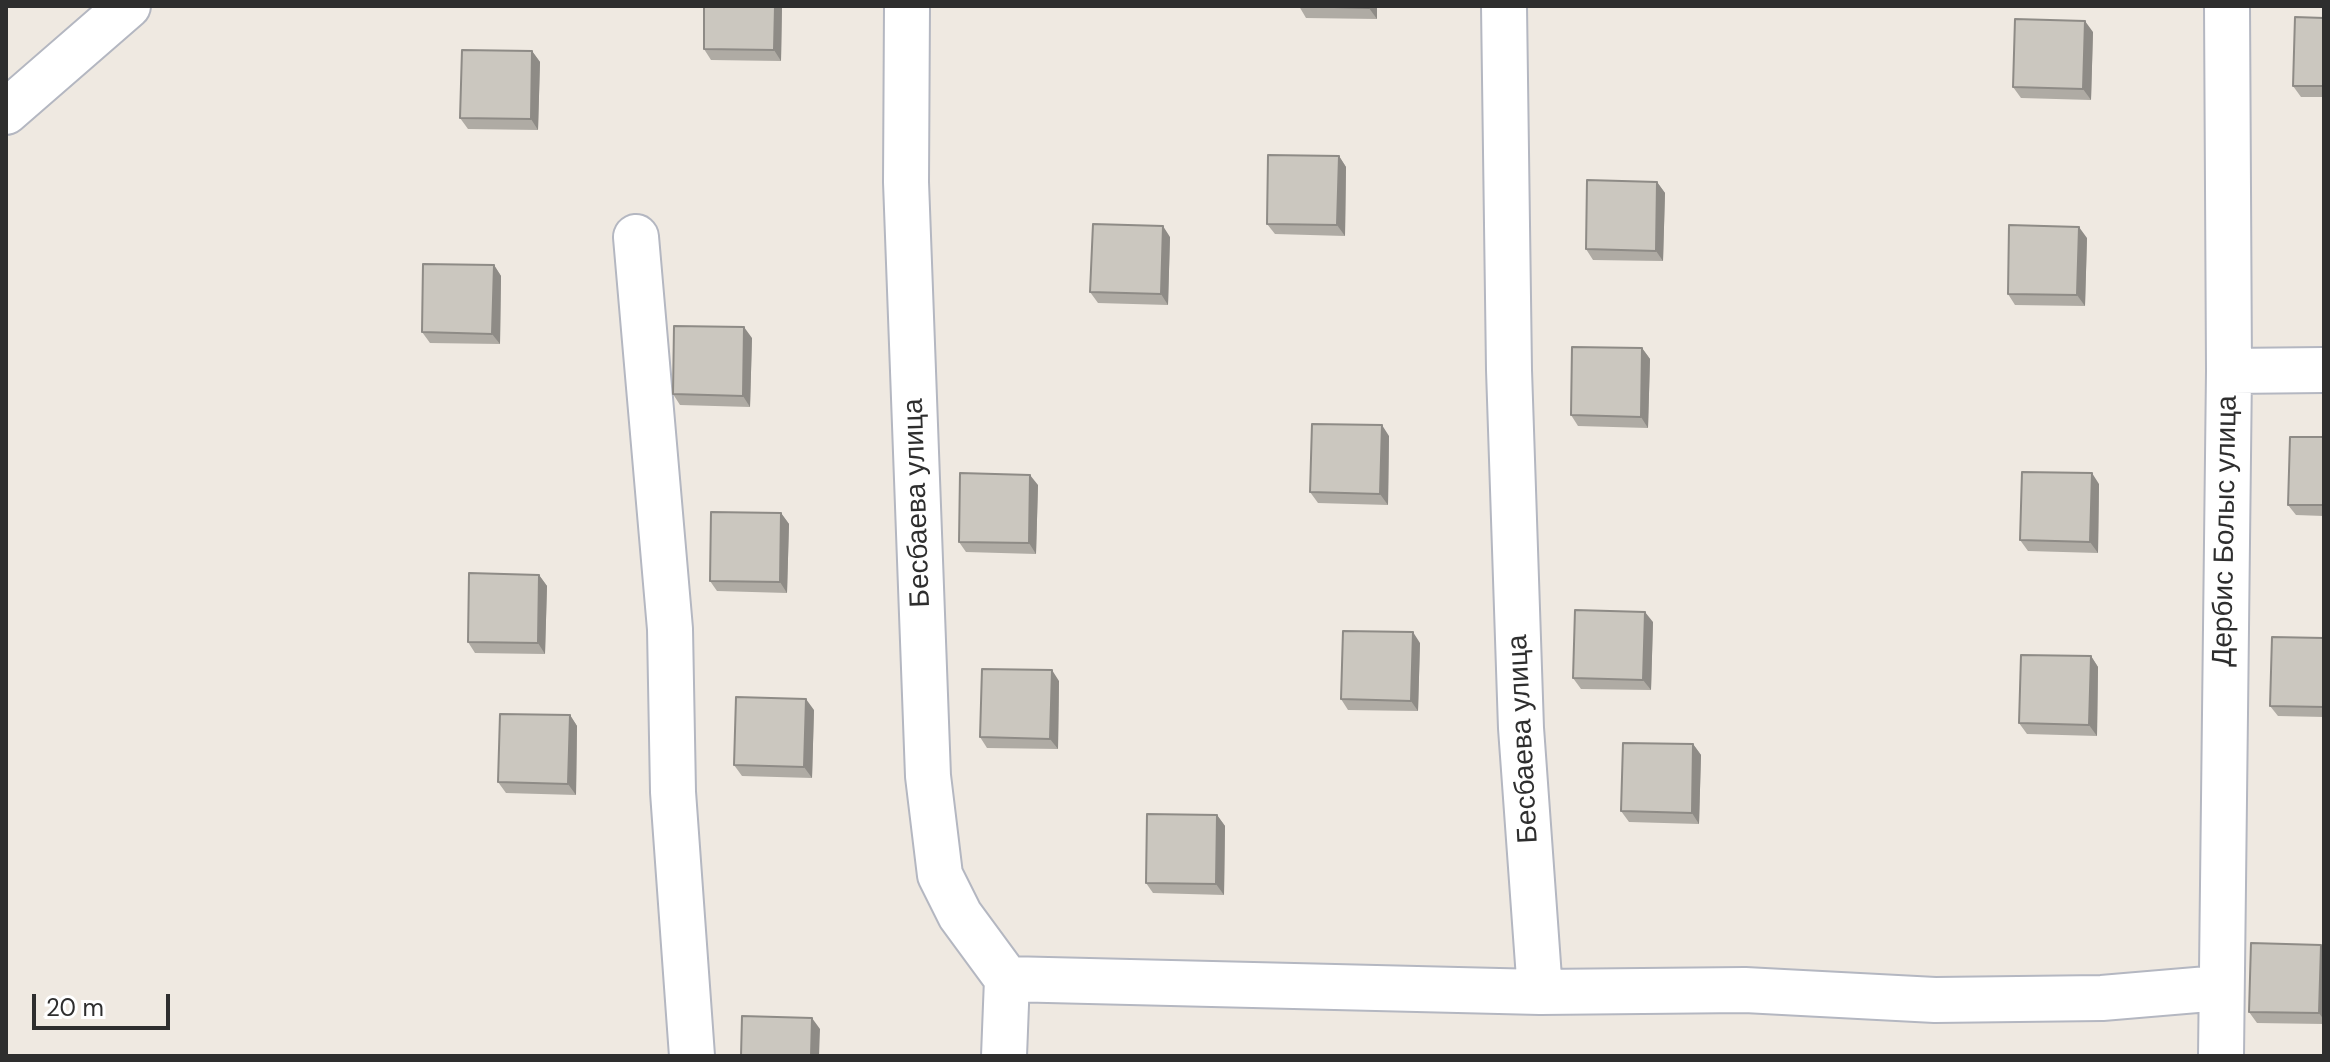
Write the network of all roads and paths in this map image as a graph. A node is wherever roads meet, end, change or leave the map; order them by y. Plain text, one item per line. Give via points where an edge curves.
1 (128, 6) edge
2 (907, 6) edge
3 (1504, 6) edge
4 (2227, 6) edge
5 (6, 112) edge
6 (636, 237) dead end
7 (2324, 370) edge
8 (2229, 371) junction
9 (1007, 979) junction
10 (2220, 988) junction
11 (1540, 992) junction
12 (692, 1056) edge
13 (1004, 1056) edge
14 (2221, 1056) edge

1 - 5 street
2 - 9 street, Бесбаева улица via 906,182 928,776 940,875 960,915
3 - 11 street, Бесбаева улица via 1521,728
4 - 8 street, Дербис Болыс улица
6 - 12 street via 670,629 673,792
7 - 8 street
8 - 10 street, Дербис Болыс улица
9 - 11 street
9 - 13 street
10 - 11 street via 2102,998 1935,1000 1745,990
10 - 14 street, Дербис Болыс улица

